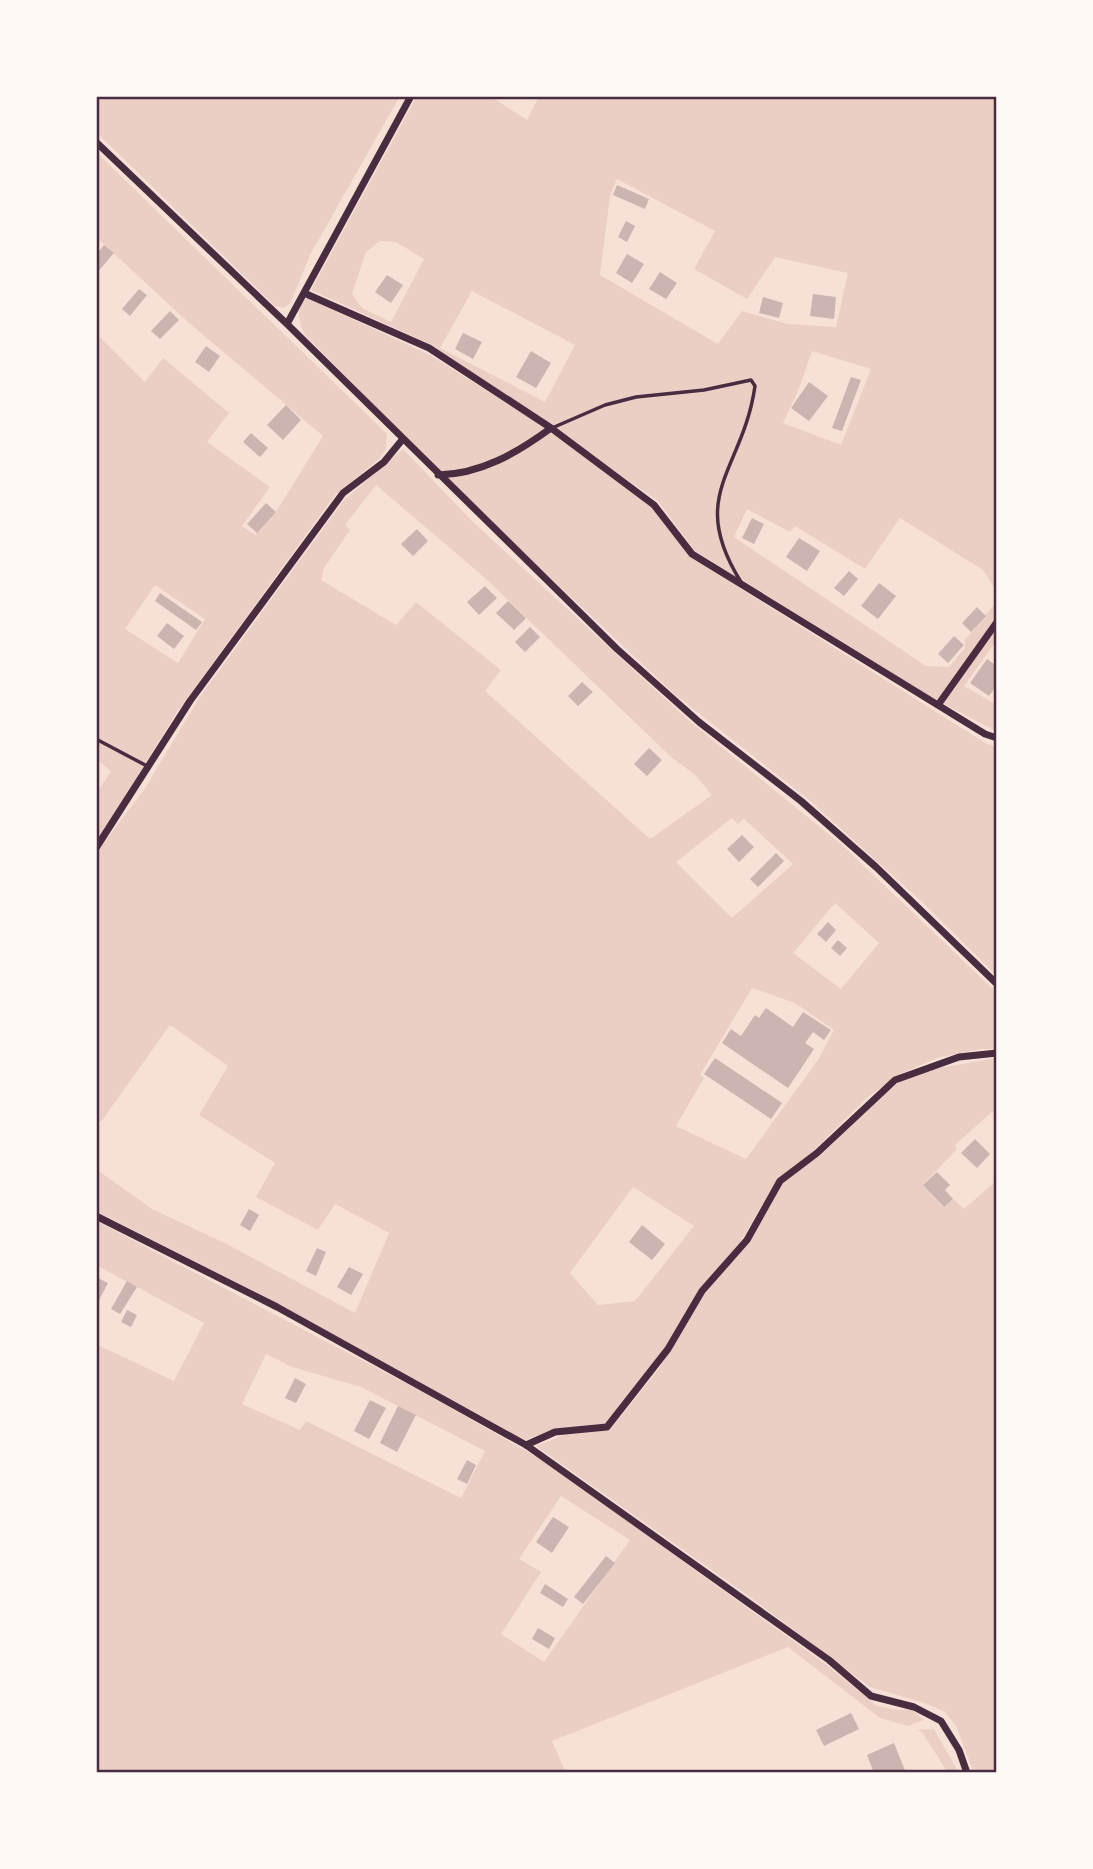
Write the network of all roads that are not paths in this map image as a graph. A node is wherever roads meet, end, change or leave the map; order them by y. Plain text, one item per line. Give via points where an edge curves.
1 (411, 96) edge
2 (96, 142) edge
3 (304, 293) junction
4 (288, 324) junction
5 (551, 428) junction
6 (402, 440) junction
7 (438, 475) junction
8 (744, 587) junction
9 (997, 622) edge
10 (939, 705) junction
11 (997, 738) edge
12 (96, 739) edge
13 (150, 767) junction
14 (96, 848) edge
15 (997, 984) edge
16 (997, 1053) edge
17 (96, 1216) edge
18 (526, 1445) junction
19 (967, 1773) edge

1 - 3 street
2 - 4 street
3 - 4 street
3 - 5 street via 429,348
4 - 6 street
5 - 7 street via 491,464 463,474
5 - 8 street via 654,505 692,554
5 - 8 lane via 636,397 751,380 755,386 744,436 720,487 715,513 726,559
6 - 7 street
6 - 13 street via 384,462 343,493 190,701
7 - 15 street via 628,658 876,867
8 - 10 street
9 - 10 street
10 - 11 street
12 - 13 lane
13 - 14 street
16 - 18 street via 921,1068 875,1096 817,1153 779,1181 747,1240 702,1291 668,1349 607,1427 555,1432
17 - 18 street via 277,1307
18 - 19 street via 829,1660 871,1696 914,1707 941,1721

